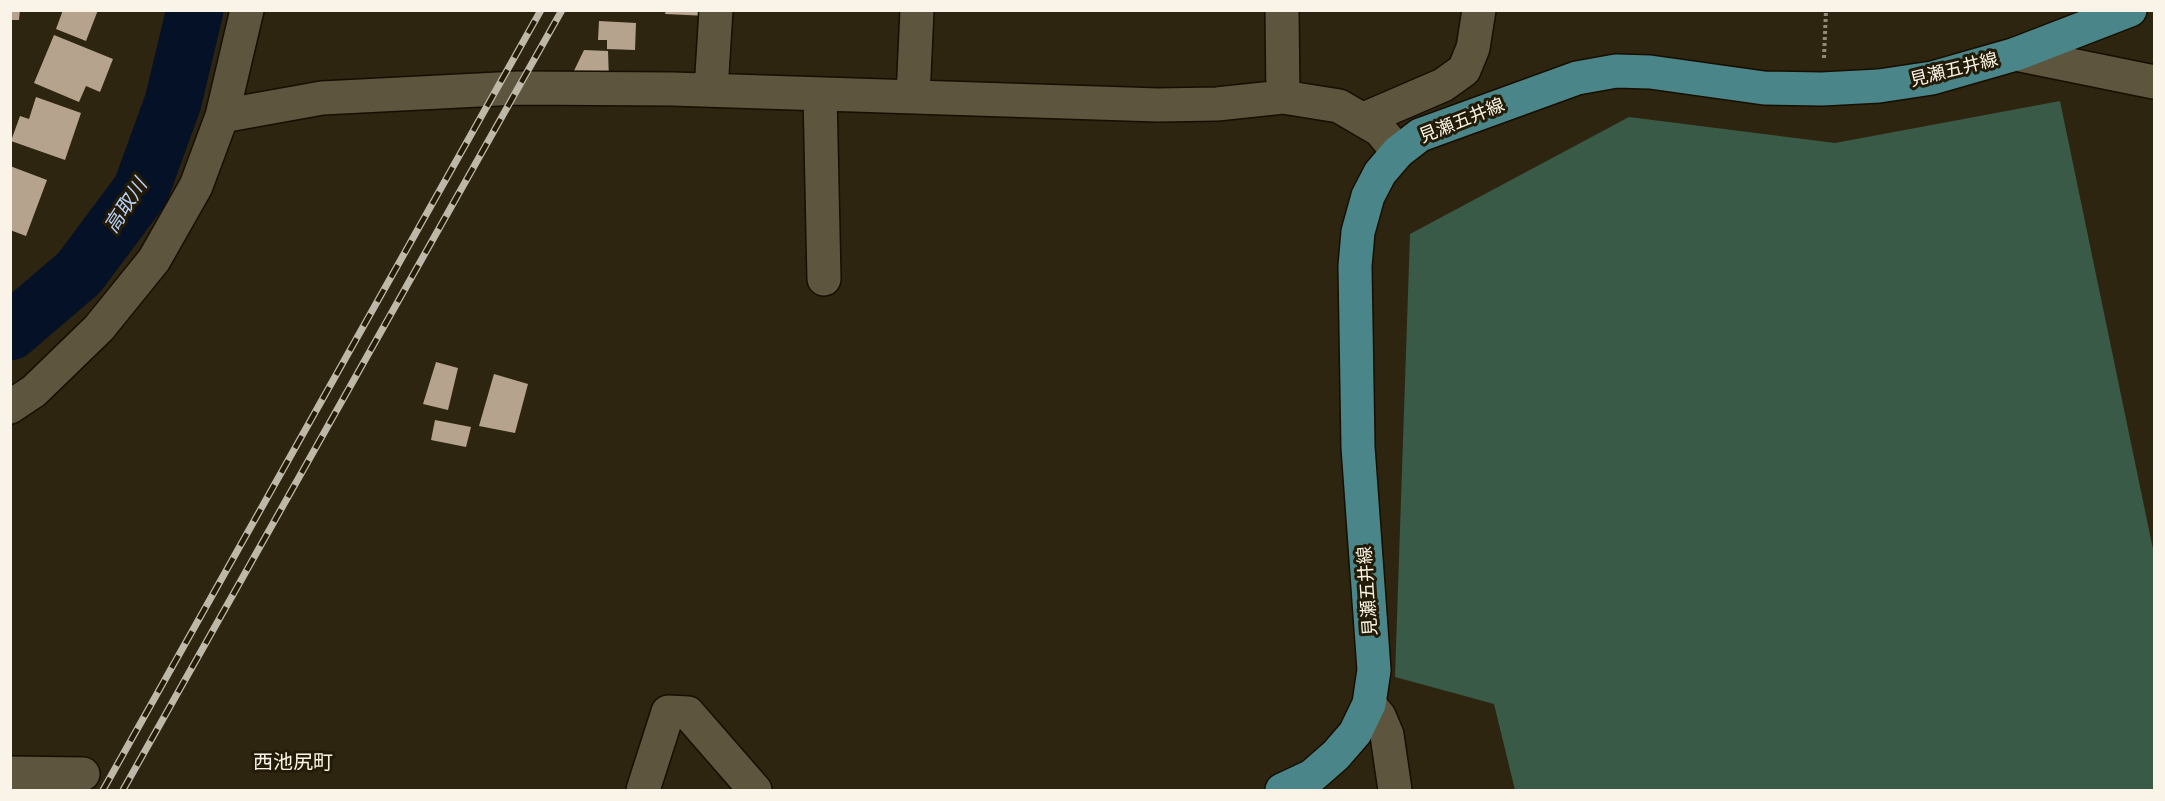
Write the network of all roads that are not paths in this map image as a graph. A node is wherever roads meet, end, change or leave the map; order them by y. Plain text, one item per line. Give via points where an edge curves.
1 (247, 10) edge
2 (716, 10) edge
3 (917, 10) edge
4 (1282, 10) edge
5 (1479, 10) edge
6 (2130, 10) edge
7 (2016, 54) junction
8 (2154, 82) edge
9 (711, 90) junction
10 (820, 94) junction
11 (913, 97) junction
12 (1283, 97) junction
13 (222, 116) junction
14 (1364, 118) junction
15 (1398, 152) junction
16 (824, 279) dead end
17 (10, 407) edge
18 (1369, 704) junction
19 (10, 773) edge
20 (83, 774) dead end
21 (643, 790) edge
22 (755, 790) edge
23 (1282, 790) edge
24 (1395, 790) edge

1 - 13 street
2 - 9 street
3 - 11 street
4 - 12 street
5 - 14 street via 1473,48 1464,70 1443,85
6 - 7 main road, 見瀬五井線
7 - 8 street
7 - 15 main road, 見瀬五井線 via 1932,78 1822,89 1764,88 1616,71 1577,78 1431,130
9 - 10 street
9 - 13 street via 518,88 369,94 322,98
10 - 11 street
10 - 16 street
11 - 12 street via 1158,105
12 - 14 street via 1339,106
13 - 17 street via 196,186 154,260 99,328 34,391
14 - 15 street
15 - 18 main road, 見瀬五井線 via 1380,173 1368,196 1358,232 1355,266 1358,447 1374,670
18 - 23 main road, 見瀬五井線 via 1355,733 1336,755 1312,776
18 - 24 street via 1387,735
19 - 20 street
21 - 22 street via 668,712 688,713

